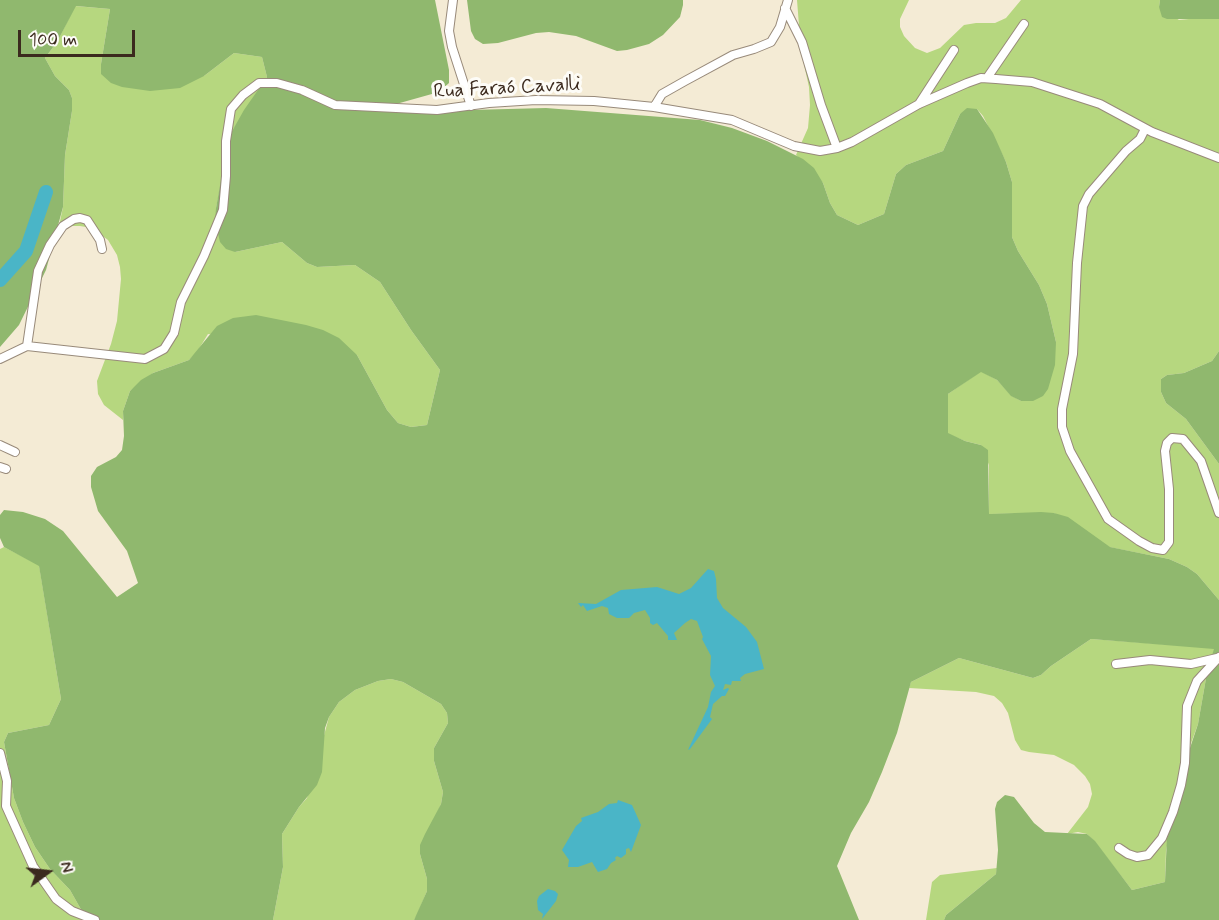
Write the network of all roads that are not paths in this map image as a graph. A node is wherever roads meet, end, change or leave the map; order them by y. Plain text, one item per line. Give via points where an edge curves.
1 (453, 0) edge
2 (787, 4) edge
3 (1024, 24) dead end
4 (954, 50) dead end
5 (987, 78) junction
6 (919, 104) junction
7 (471, 106) junction
8 (654, 107) junction
9 (1145, 129) junction
10 (837, 148) junction
11 (1219, 158) edge
12 (102, 249) dead end
13 (27, 346) junction
14 (0, 359) edge
15 (0, 445) edge
16 (15, 452) dead end
17 (1219, 513) edge
18 (1219, 657) edge
19 (1116, 664) dead end
20 (0, 753) edge
21 (1119, 848) dead end
22 (95, 920) edge

1 - 7 street via 449,31
2 - 8 street via 771,42 733,55 685,81 662,94
2 - 10 street
3 - 5 street
4 - 6 street
5 - 6 street, Rua Faraó Cavalli
5 - 9 street, Rua Faraó Cavalli via 1032,82 1100,104
6 - 10 street, Rua Faraó Cavalli
7 - 8 street, Rua Faraó Cavalli via 536,100
7 - 13 street, Rua Faraó Cavalli via 437,110 335,105 302,90 259,83 231,109 223,210 164,349 145,358
8 - 10 street, Rua Faraó Cavalli via 732,120 794,146 819,151
9 - 11 street, Rua Faraó Cavalli
9 - 17 street via 1083,206 1073,354 1062,427 1070,451 1108,519 1139,542 1163,550 1169,542 1165,450 1173,438 1184,439 1201,460
12 - 13 street via 87,220 74,219 63,226 38,271
13 - 14 street
15 - 16 street
18 - 19 street via 1191,664 1150,660
18 - 21 street via 1197,681 1187,706 1181,785 1162,838 1148,855 1137,857
20 - 22 street via 7,782 6,806 33,866 56,899

